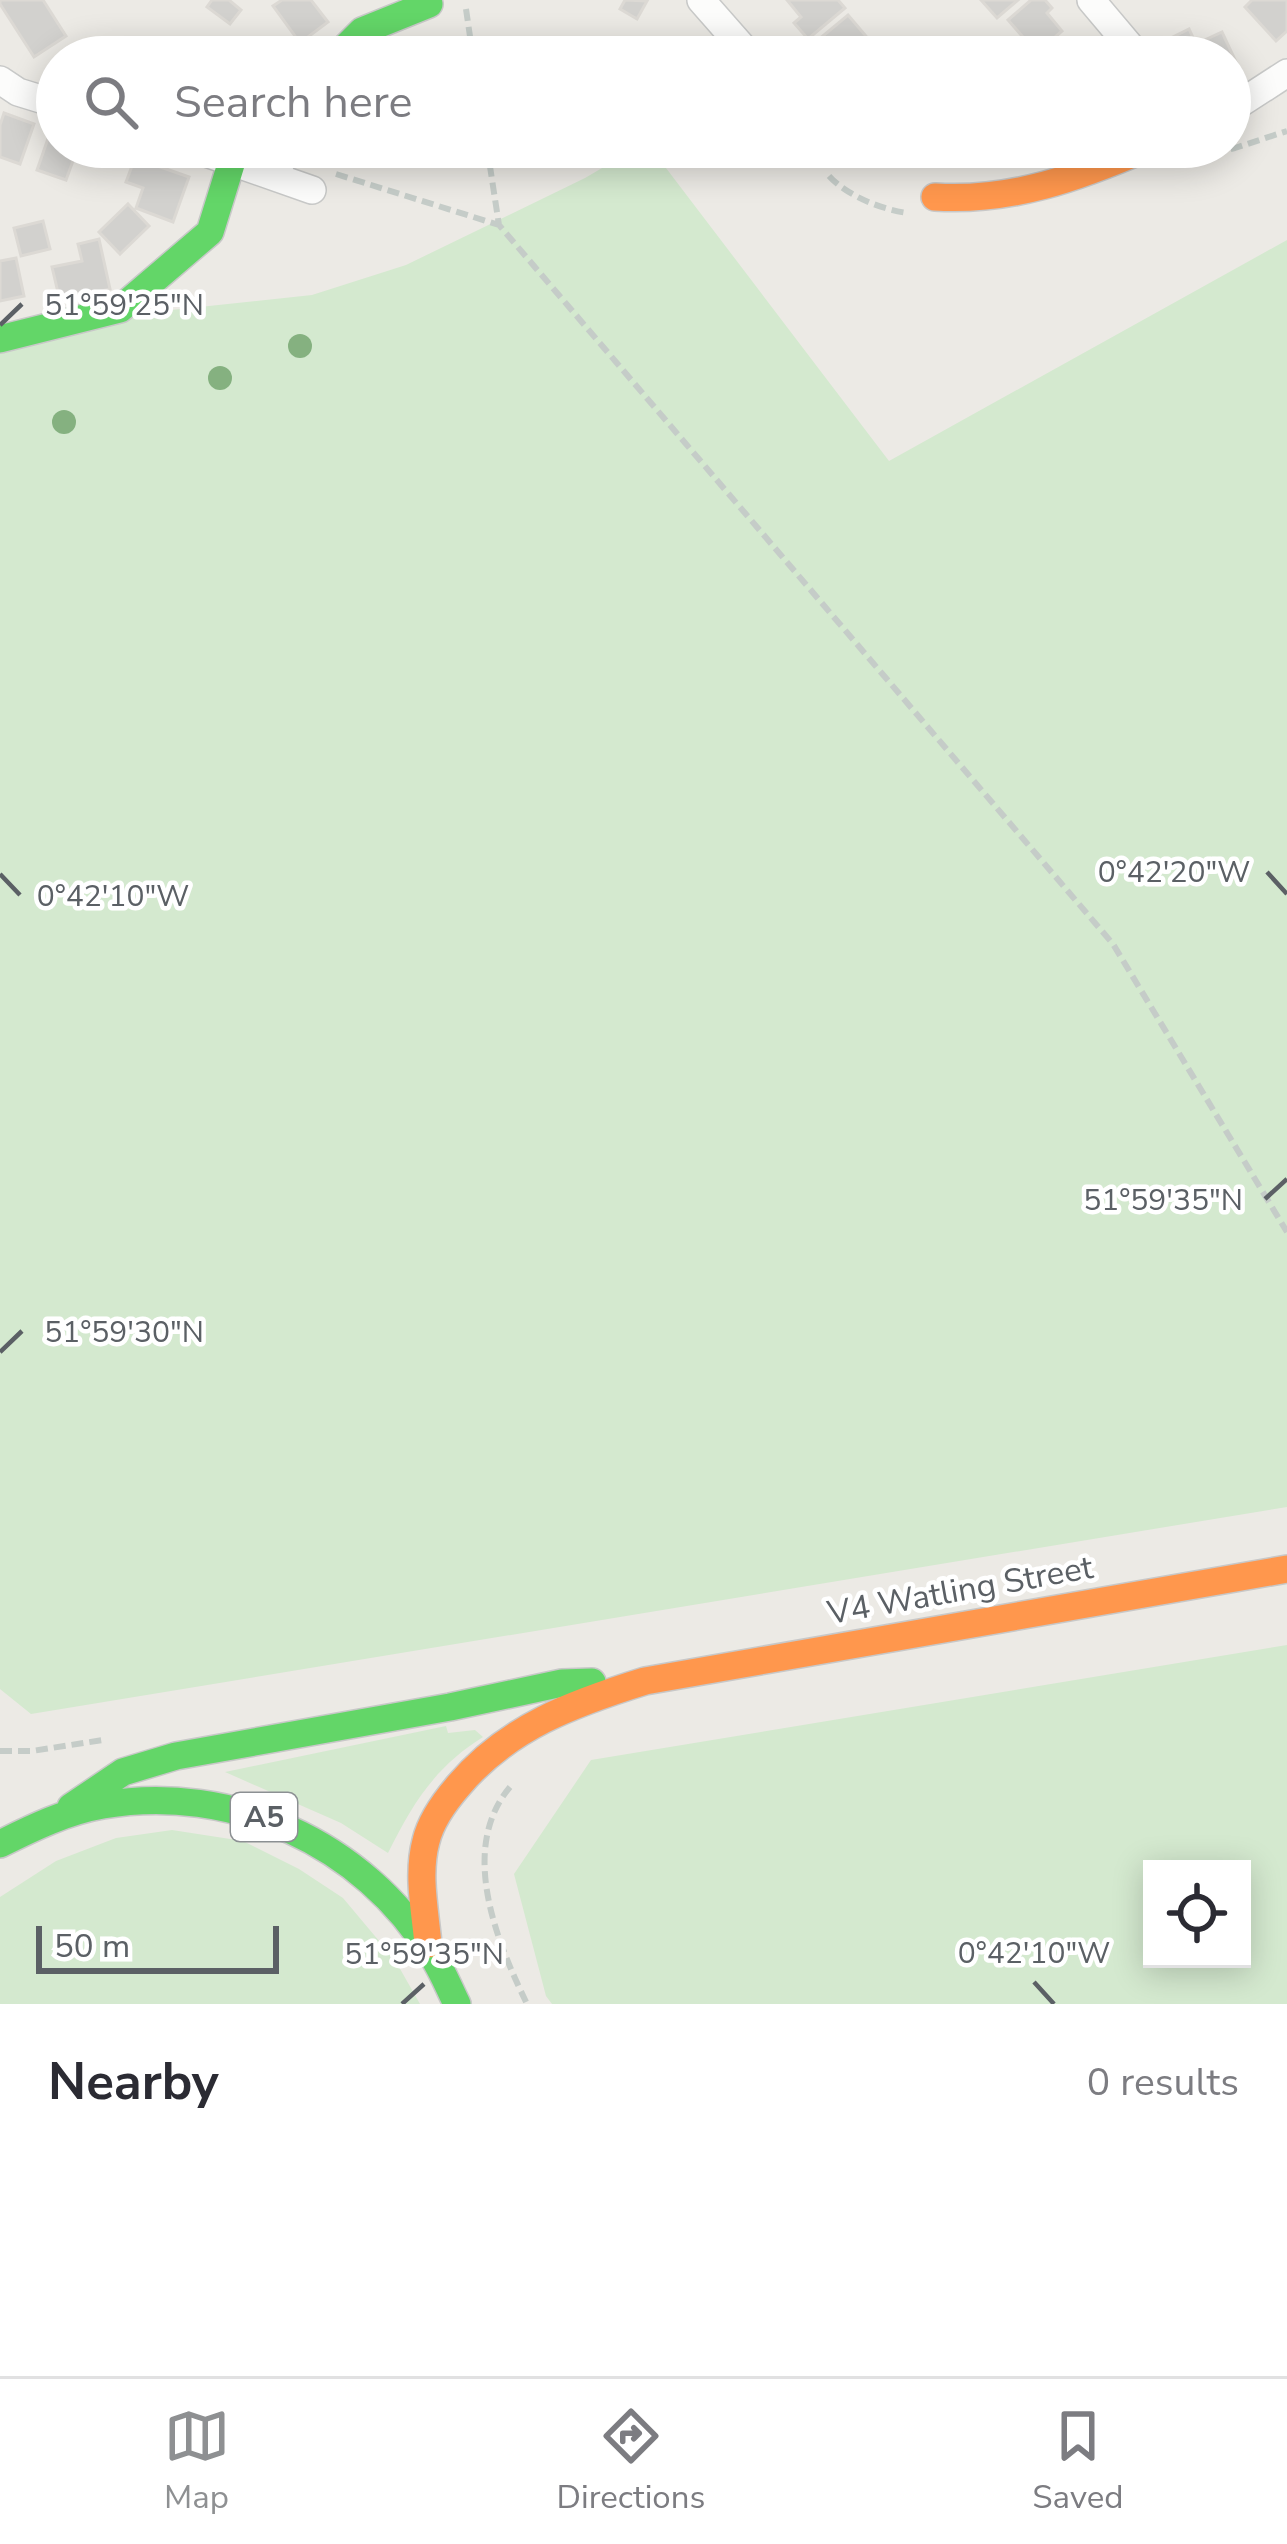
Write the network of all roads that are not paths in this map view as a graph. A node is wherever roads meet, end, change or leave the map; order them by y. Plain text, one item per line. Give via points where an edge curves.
1 (701, 0) edge
2 (1091, 0) edge
3 (429, 4) dead end
4 (358, 36) edge
5 (733, 36) edge
6 (1121, 36) edge
7 (1287, 73) edge
8 (0, 80) edge
9 (1251, 96) edge
10 (36, 98) edge
11 (230, 168) edge
12 (251, 168) edge
13 (279, 168) edge
14 (1099, 168) edge
15 (275, 177) junction
16 (318, 180) road end
17 (934, 197) dead end
18 (0, 339) edge
19 (1287, 1569) edge
20 (645, 1681) junction
21 (0, 1816) edge
22 (53, 1818) junction
23 (0, 1844) edge
24 (428, 1944) junction
25 (446, 1977) junction
26 (457, 2004) edge
27 (468, 2004) edge

1 - 5 street
2 - 6 street
3 - 4 main road
7 - 9 street
8 - 10 street
11 - 18 main road via 210,232 120,309
12 - 15 street
13 - 15 street
14 - 17 main road via 1023,193
15 - 16 street
19 - 20 main road, V4 Watling Street
20 - 22 main road, V4 Watling Street via 562,1683 176,1756 123,1772
20 - 24 main road, V4 Watling Street via 536,1720 470,1768 426,1840
21 - 22 main road
22 - 23 main road, A5
22 - 24 main road, A5 via 160,1800 264,1817 356,1867
24 - 25 main road, A5
25 - 26 main road, A5
25 - 27 main road, A5

